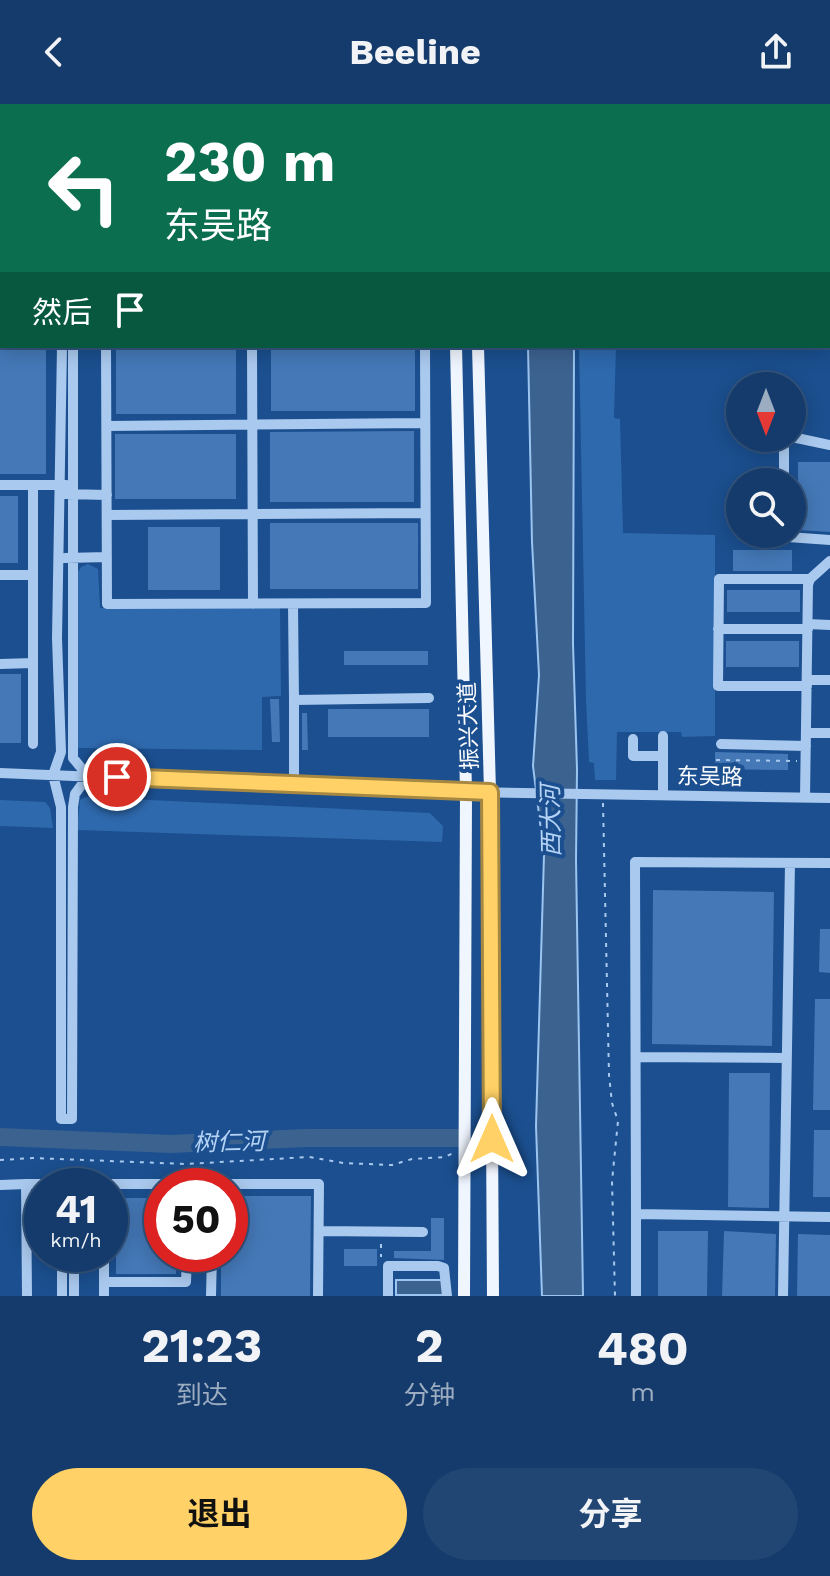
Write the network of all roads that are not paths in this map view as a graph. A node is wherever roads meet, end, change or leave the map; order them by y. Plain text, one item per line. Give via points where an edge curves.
1 (62, 348) edge
2 (73, 348) edge
3 (106, 348) edge
4 (252, 348) edge
5 (425, 348) edge
6 (456, 348) edge
7 (478, 348) edge
8 (425, 423) junction
9 (252, 425) junction
10 (107, 426) junction
11 (806, 440) edge
12 (830, 445) edge
13 (0, 485) edge
14 (33, 485) junction
15 (66, 490) junction
16 (107, 495) junction
17 (425, 513) junction
18 (252, 514) junction
19 (107, 515) junction
20 (806, 538) edge
21 (830, 540) edge
22 (107, 557) junction
23 (59, 558) junction
24 (71, 558) junction
25 (830, 561) edge
26 (830, 574) edge
27 (0, 575) edge
28 (33, 575) junction
29 (813, 576) junction
30 (253, 604) junction
31 (293, 604) junction
32 (33, 621) junction
33 (57, 621) junction
34 (72, 621) junction
35 (830, 625) edge
36 (808, 627) junction
37 (718, 629) junction
38 (33, 663) junction
39 (0, 664) edge
40 (830, 680) edge
41 (807, 683) junction
42 (429, 698) dead end
43 (294, 700) junction
44 (806, 733) junction
45 (830, 733) edge
46 (663, 736) dead end
47 (633, 739) dead end
48 (33, 744) dead end
49 (721, 744) dead end
50 (806, 746) junction
51 (663, 756) junction
52 (0, 773) edge
53 (53, 775) junction
54 (88, 776) junction
55 (294, 785) junction
56 (466, 792) junction
57 (490, 792) junction
58 (663, 795) junction
59 (805, 798) junction
60 (830, 798) edge
61 (790, 863) junction
62 (830, 863) edge
63 (636, 1057) junction
64 (786, 1058) junction
65 (24, 1184) edge
66 (0, 1185) edge
67 (248, 1185) edge
68 (636, 1214) junction
69 (784, 1216) junction
70 (830, 1217) edge
71 (319, 1231) junction
72 (423, 1232) dead end
73 (27, 1272) edge
74 (62, 1272) edge
75 (74, 1272) edge
76 (104, 1272) edge
77 (186, 1272) edge
78 (212, 1272) edge
79 (104, 1282) junction
80 (146, 1282) junction
81 (27, 1296) edge
82 (62, 1296) edge
83 (74, 1296) edge
84 (104, 1296) edge
85 (146, 1296) edge
86 (211, 1296) edge
87 (318, 1296) edge
88 (388, 1296) edge
89 (447, 1296) edge
90 (464, 1296) edge
91 (493, 1296) edge
92 (636, 1296) edge
93 (783, 1296) edge

1 - 15 street
2 - 15 street
3 - 10 street
4 - 9 street
5 - 8 street
6 - 56 main road, 振兴大道
7 - 57 main road, 振兴大道
8 - 9 street
8 - 17 street
9 - 10 street
9 - 18 street
10 - 16 street
11 - 12 street
13 - 14 street
14 - 15 street
14 - 28 street
15 - 16 street
15 - 23 street
15 - 24 street
16 - 19 street
17 - 18 street
17 - 31 street via 426,603
18 - 19 street
18 - 30 street
19 - 22 street
20 - 21 street
22 - 24 street
22 - 30 street via 107,604
23 - 24 street
23 - 33 street
24 - 34 street
25 - 29 street
26 - 29 street
27 - 28 street
28 - 32 street
29 - 36 street
29 - 37 street via 719,579
30 - 31 street
31 - 43 street
32 - 33 street
32 - 38 street
33 - 34 street
33 - 53 street via 61,752
34 - 54 street via 73,758
35 - 36 street
36 - 37 street
36 - 41 street
37 - 41 street via 718,686
38 - 39 street
38 - 48 street
40 - 41 street
41 - 44 street
42 - 43 street
43 - 55 street
44 - 45 street
44 - 50 street
46 - 51 street
47 - 51 street via 633,756
49 - 50 street
50 - 59 street
51 - 58 street
52 - 53 street
53 - 54 street
53 - 54 street via 61,807 61,1119 72,1119 73,807
54 - 55 street
55 - 56 street
56 - 57 street
56 - 90 main road, 振兴大道
57 - 58 street, 东吴路
57 - 91 main road, 振兴大道
58 - 59 street, 东吴路
59 - 60 street, 东吴路
61 - 62 street
61 - 63 street via 635,862
61 - 64 street
63 - 64 street
63 - 68 street
64 - 69 street
65 - 66 street
67 - 71 street via 319,1184
68 - 69 street
68 - 92 street
69 - 70 street
69 - 93 street
71 - 72 street
71 - 87 street
73 - 81 street
74 - 82 street
75 - 83 street
76 - 79 street
77 - 80 street via 186,1282
78 - 86 street
79 - 80 street
79 - 84 street
80 - 85 street
88 - 89 street via 388,1266 444,1268

